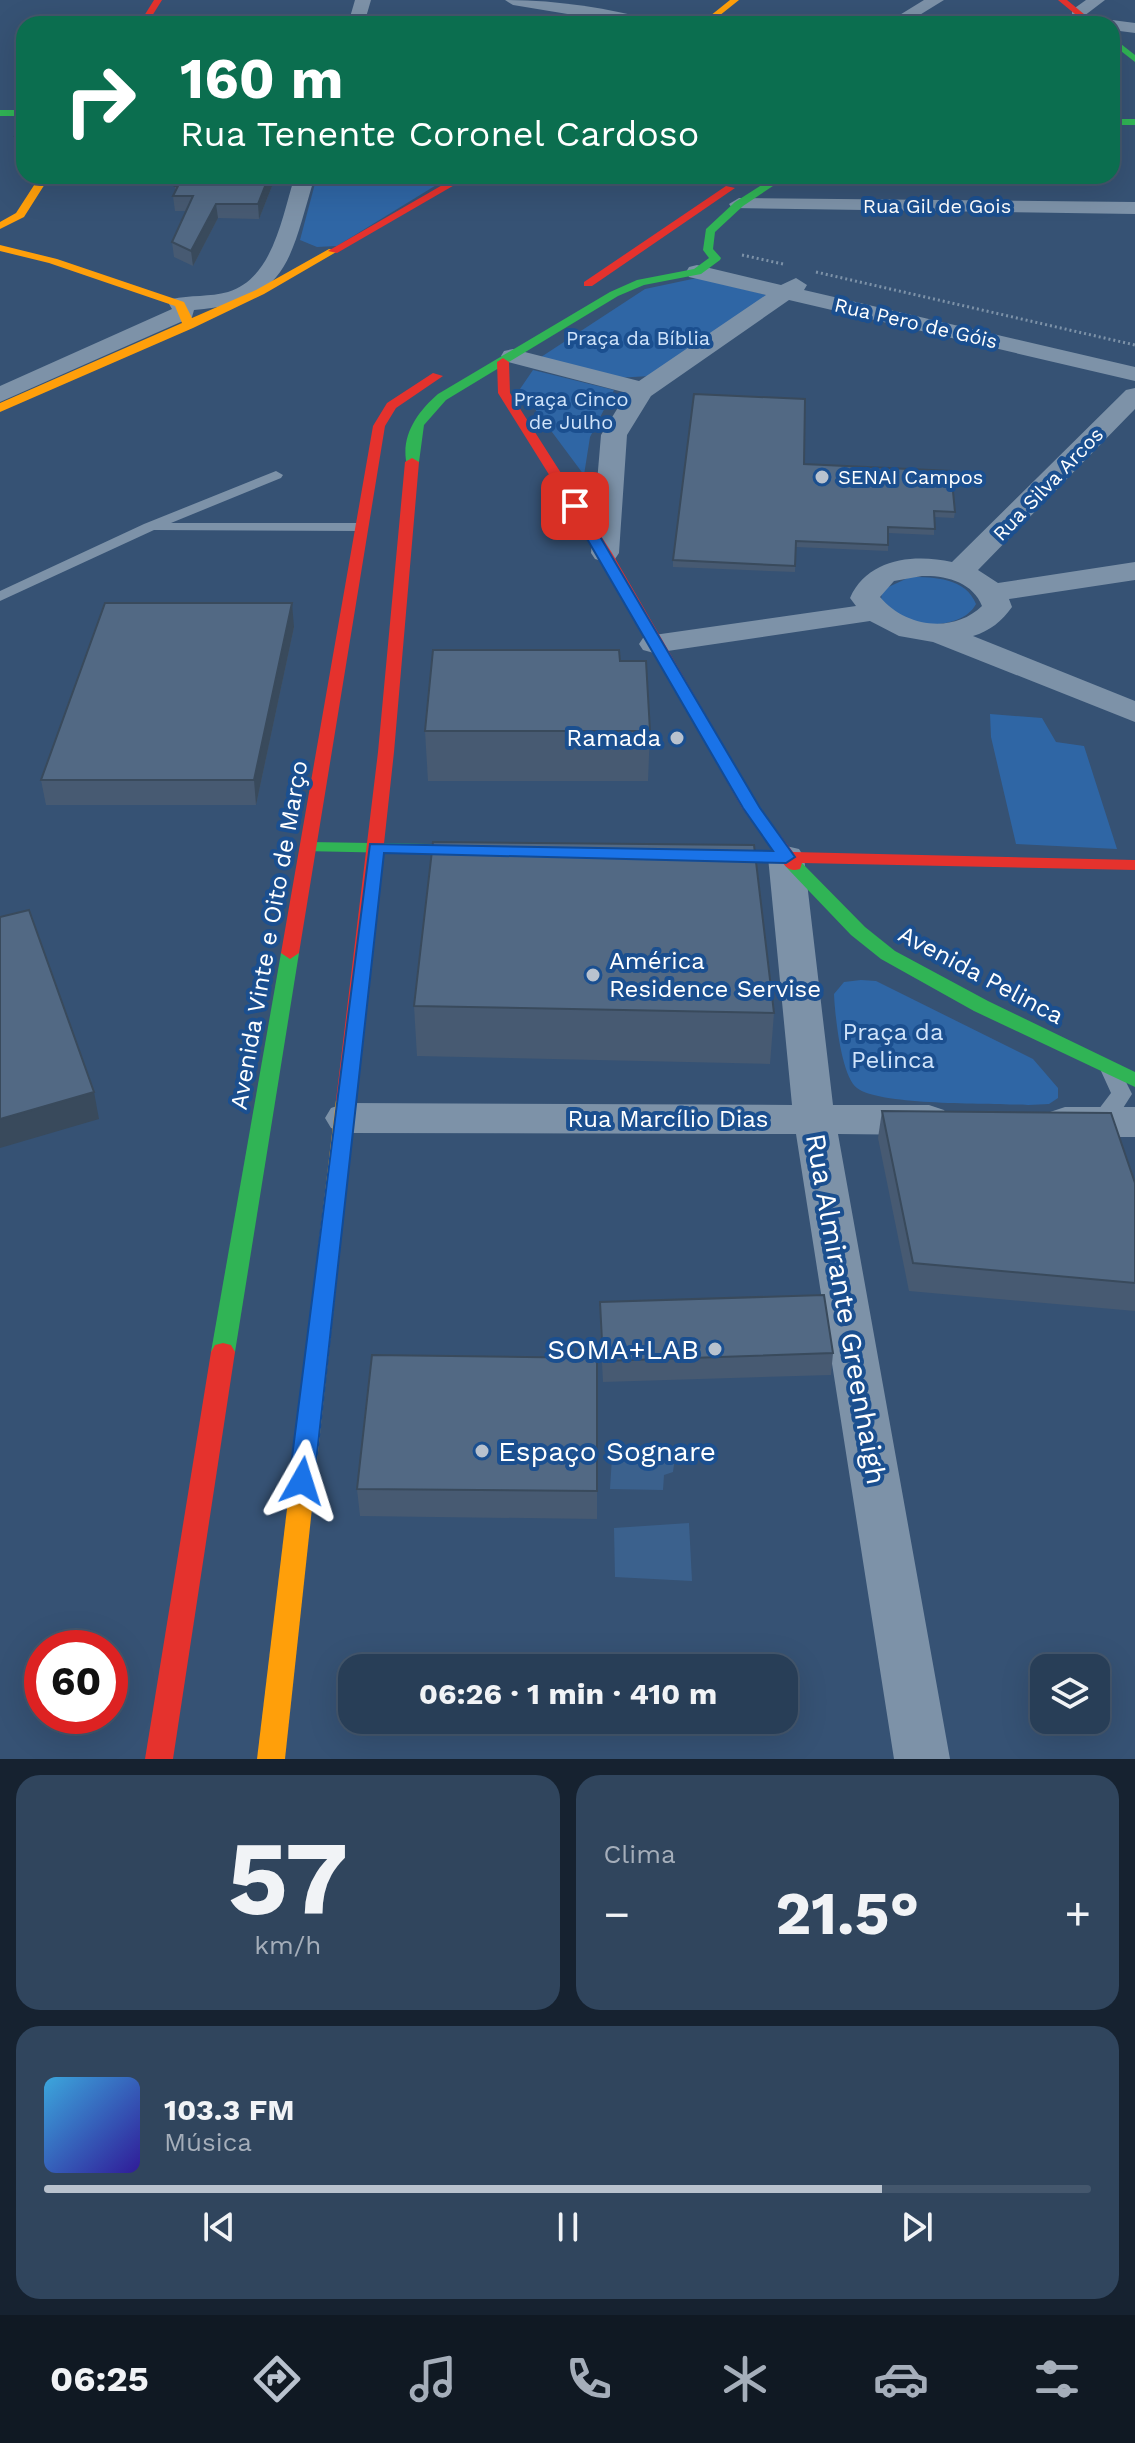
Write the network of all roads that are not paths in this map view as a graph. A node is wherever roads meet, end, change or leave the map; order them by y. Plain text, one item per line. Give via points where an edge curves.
1 (513, 0) edge
2 (936, 0) edge
3 (1062, 0) edge
4 (731, 3) edge
5 (694, 11) edge
6 (613, 16) edge
7 (714, 16) edge
8 (907, 16) edge
9 (1083, 16) edge
10 (40, 184) edge
11 (302, 184) edge
12 (451, 184) edge
13 (736, 184) edge
14 (770, 184) edge
15 (739, 204) junction
16 (1135, 208) edge
17 (0, 226) edge
18 (281, 247) junction
19 (0, 248) edge
20 (335, 252) junction
21 (673, 252) dead end
22 (635, 254) junction
23 (702, 262) junction
24 (796, 276) junction
25 (574, 293) dead end
26 (184, 314) junction
27 (977, 318) junction
28 (959, 334) junction
29 (1135, 353) edge
30 (508, 359) junction
31 (455, 365) dead end
32 (1135, 374) edge
33 (644, 390) junction
34 (0, 395) edge
35 (1135, 395) edge
36 (0, 408) edge
37 (376, 443) junction
38 (276, 475) dead end
39 (411, 475) junction
40 (149, 527) junction
41 (360, 527) junction
42 (605, 553) junction
43 (1135, 571) edge
44 (959, 572) junction
45 (993, 593) junction
46 (0, 597) edge
47 (873, 612) junction
48 (938, 633) junction
49 (654, 644) junction
50 (1135, 712) edge
51 (309, 847) junction
52 (376, 848) junction
53 (518, 851) edge
54 (770, 857) junction
55 (1135, 865) edge
56 (1110, 1068) junction
57 (1135, 1080) edge
58 (346, 1118) junction
59 (814, 1119) junction
60 (972, 1121) edge
61 (1020, 1121) edge
62 (1117, 1122) edge
63 (159, 1759) edge
64 (271, 1759) edge
65 (922, 1759) edge

1 - 6 street
2 - 8 street
3 - 9 main road
4 - 5 main road
4 - 7 main road
10 - 17 main road via 20,215
11 - 18 street
12 - 20 main road
13 - 22 main road
14 - 15 main road
15 - 16 street, Rua Gil de Gois
15 - 23 main road via 710,231
18 - 20 main road
18 - 26 street via 264,281 254,289
19 - 26 main road via 53,261
20 - 26 main road
21 - 22 main road
22 - 25 main road
23 - 24 street, Rua Pero de Góis
23 - 30 main road via 614,294
24 - 27 street, Rua Pero de Góis
24 - 28 street, Rua Pero de Góis
24 - 33 street
26 - 34 street
26 - 36 main road
27 - 28 street
27 - 29 street, Rua Pero de Góis
28 - 32 street, Rua Pero de Góis
30 - 33 street
30 - 39 main road via 442,397 418,418
30 - 42 main road, Avenida Pelinca via 504,393
31 - 37 main road, Avenida Vinte e Oito de Março via 391,406
33 - 42 street via 614,435
35 - 44 street, Rua Silva Arcos
37 - 39 main road via 381,474
37 - 41 main road, Avenida Vinte e Oito de Março
38 - 40 lane
39 - 52 main road
40 - 41 lane
40 - 46 lane
41 - 51 main road, Avenida Vinte e Oito de Março
42 - 49 main road, Avenida Pelinca
43 - 45 street
44 - 45 street
44 - 47 street via 932,567 884,574 869,585 865,598
45 - 48 street via 997,607 988,621
47 - 48 street via 901,626
47 - 49 street
48 - 50 street
49 - 54 main road, Avenida Pelinca via 751,808
51 - 52 main road
51 - 63 main road, Avenida Vinte e Oito de Março
52 - 53 main road
52 - 58 main road
54 - 55 main road
54 - 56 main road, Avenida Pelinca via 888,955
54 - 59 street, Rua Almirante Greenhaigh
56 - 57 main road, Avenida Pelinca
56 - 62 lane via 1122,1094
58 - 59 street, Rua Marcílio Dias
58 - 64 main road
59 - 60 street, Rua Marcílio Dias
59 - 65 street, Rua Almirante Greenhaigh
61 - 62 street

